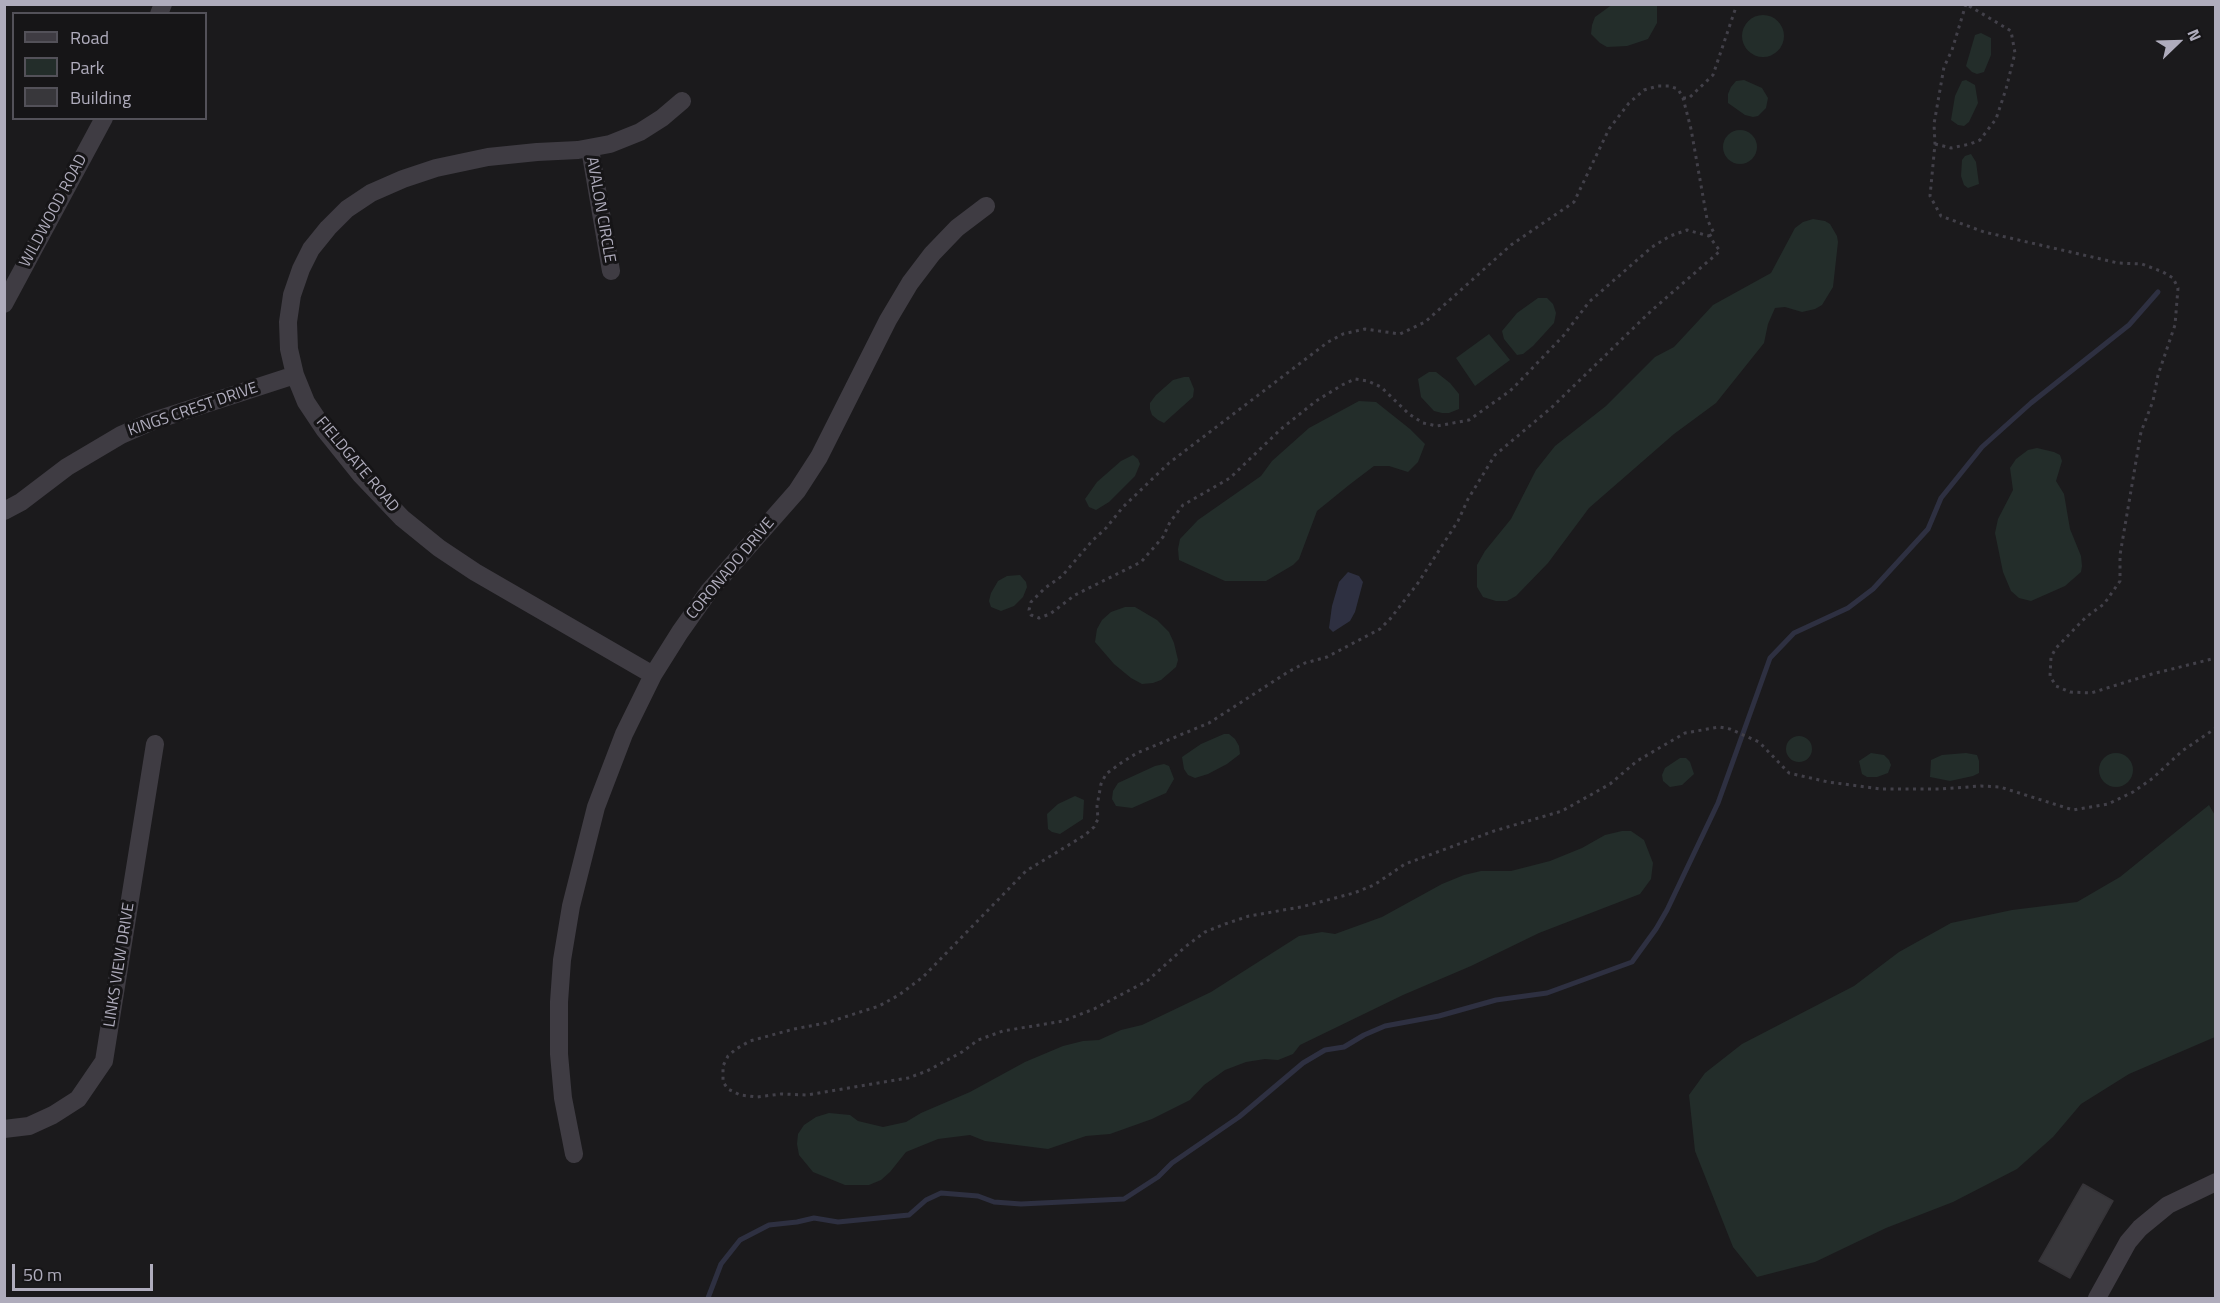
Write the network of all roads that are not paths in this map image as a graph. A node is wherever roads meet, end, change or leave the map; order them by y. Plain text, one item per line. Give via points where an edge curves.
1 (682, 101) dead end
2 (103, 120) edge
3 (590, 148) junction
4 (986, 206) dead end
5 (611, 272) dead end
6 (4, 304) edge
7 (295, 375) junction
8 (4, 511) edge
9 (653, 675) junction
10 (154, 744) dead end
11 (4, 1129) edge
12 (574, 1154) dead end
13 (2216, 1182) edge
14 (2097, 1299) edge

1 - 3 street, FIELDGATE ROAD via 640,132
2 - 6 street, WILDWOOD ROAD
3 - 5 street, AVALON CIRCLE
3 - 7 street, FIELDGATE ROAD via 488,157 436,168 382,188 347,209 311,249 292,295 288,331
4 - 9 street, CORONADO DRIVE via 951,234 910,283 813,466 797,490 709,591
7 - 8 street, KINGS CREST DRIVE via 121,435
7 - 9 street, FIELDGATE ROAD via 306,402 324,429 402,518 476,572
9 - 12 street, CORONADO DRIVE via 624,734 596,807 571,906 561,970 559,1054 562,1098
10 - 11 street, LINKS VIEW DRIVE via 104,1061 78,1099 37,1122
13 - 14 street via 2168,1205 2140,1228 2128,1242

